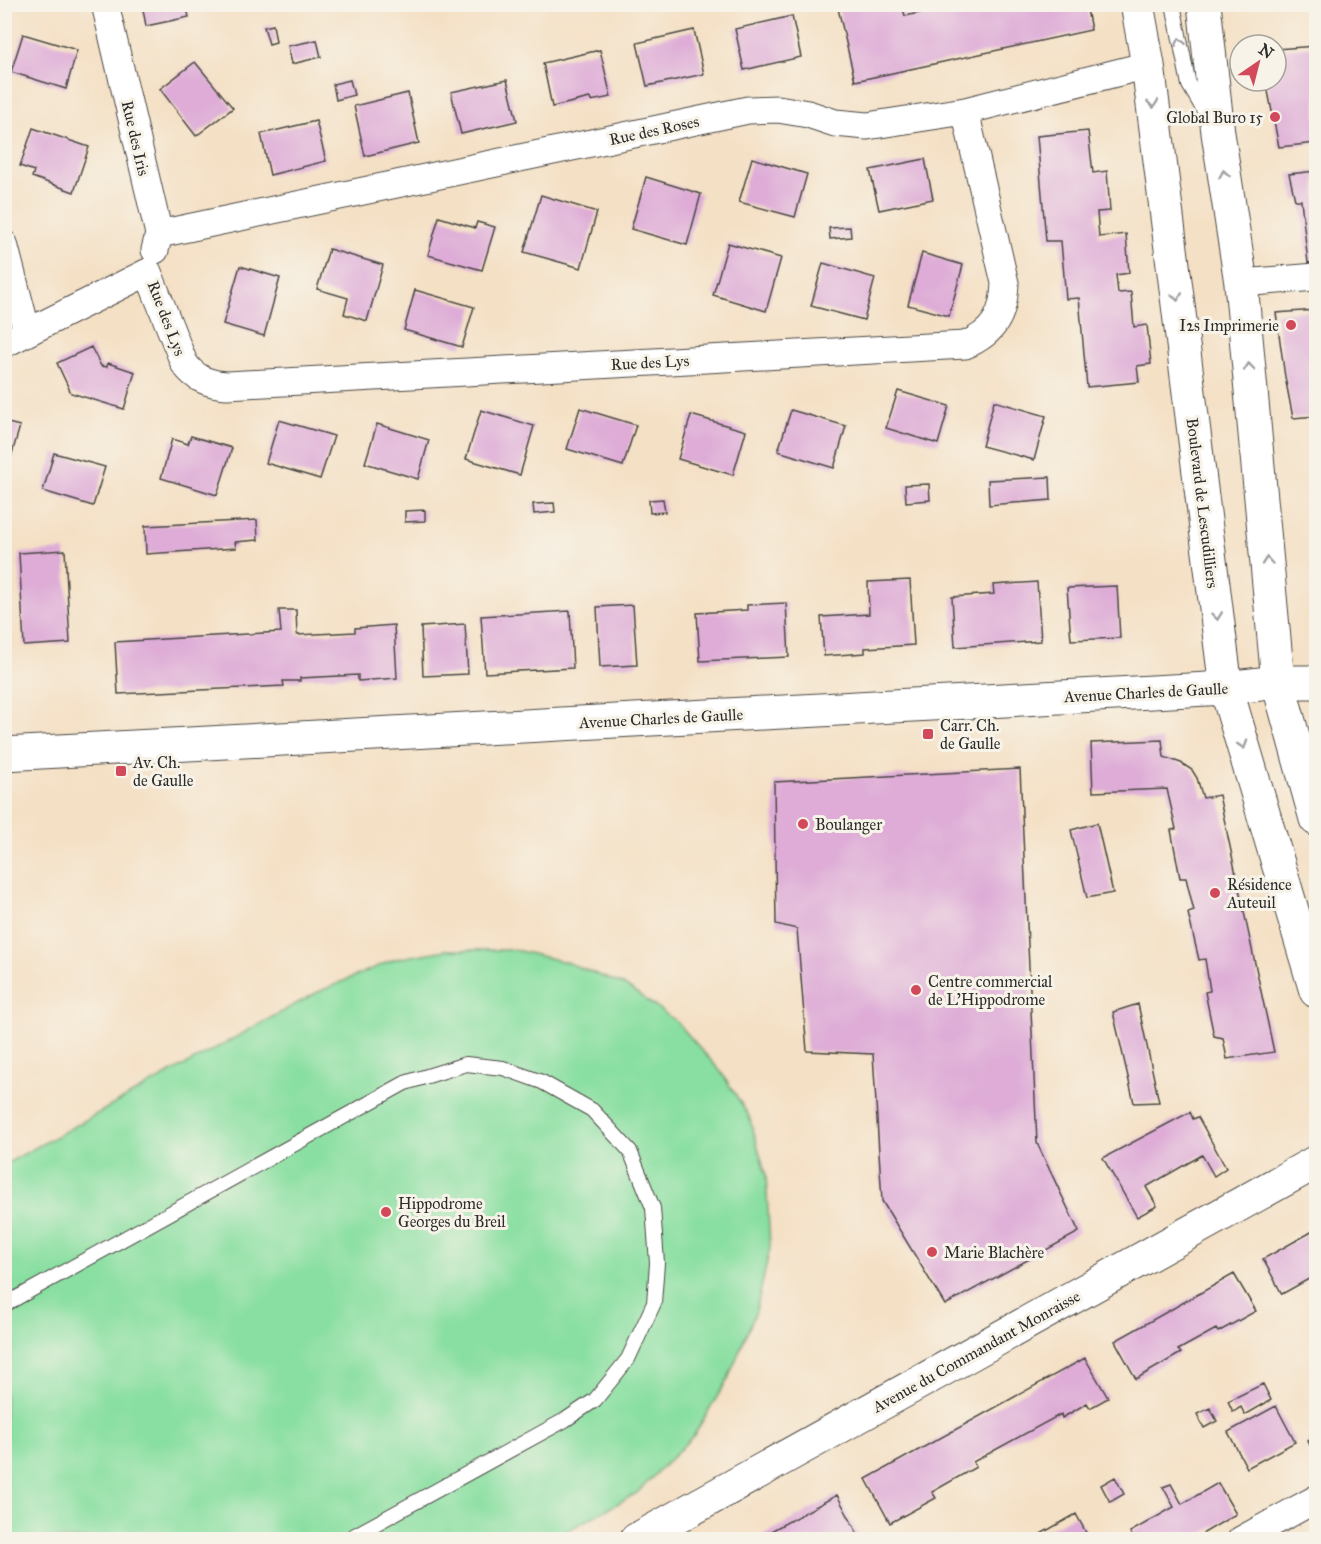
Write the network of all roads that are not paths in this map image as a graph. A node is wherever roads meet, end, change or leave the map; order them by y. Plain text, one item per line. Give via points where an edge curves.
1 (105, 4) edge
2 (1137, 4) edge
3 (1173, 4) edge
4 (1204, 4) edge
5 (1148, 65) junction
6 (965, 111) junction
7 (1218, 133) junction
8 (159, 234) junction
9 (4, 244) edge
10 (148, 272) junction
11 (1317, 278) edge
12 (1241, 283) junction
13 (16, 338) edge
14 (1278, 682) junction
15 (1317, 682) edge
16 (1226, 688) junction
17 (4, 754) edge
18 (1317, 819) edge
19 (1317, 991) edge
20 (1317, 1162) edge
21 (4, 1305) edge
22 (1317, 1499) edge
23 (346, 1539) edge
24 (636, 1539) edge
25 (1241, 1539) edge

1 - 8 street, Rue des Iris
2 - 5 main road, Boulevard de Lescudilliers
7 -> 3 lane via 1189,85
4 - 7 main road
5 - 6 street, Rue des Roses
5 -> 16 main road, Boulevard de Lescudilliers
6 - 8 street, Rue des Roses via 867,126 835,123 778,109 748,110
6 - 10 street, Rue des Lys via 1005,283 996,321 978,339 965,345 213,384 200,379 184,363
12 -> 7 main road
8 - 10 street, Rue des Iris
9 - 13 street
10 - 13 street
11 - 12 street
14 -> 12 main road
14 - 15 main road, Avenue Charles de Gaulle
14 - 16 main road, Avenue Charles de Gaulle
14 - 18 main road
16 - 17 main road, Avenue Charles de Gaulle
16 -> 19 main road, Boulevard de Lescudilliers
20 - 24 main road, Avenue du Commandant Monraisse
21 - 23 lane via 405,1083 466,1064 503,1068 542,1082 592,1110 630,1151 653,1208 657,1263 654,1303 628,1359 595,1400 565,1420
22 - 25 street

